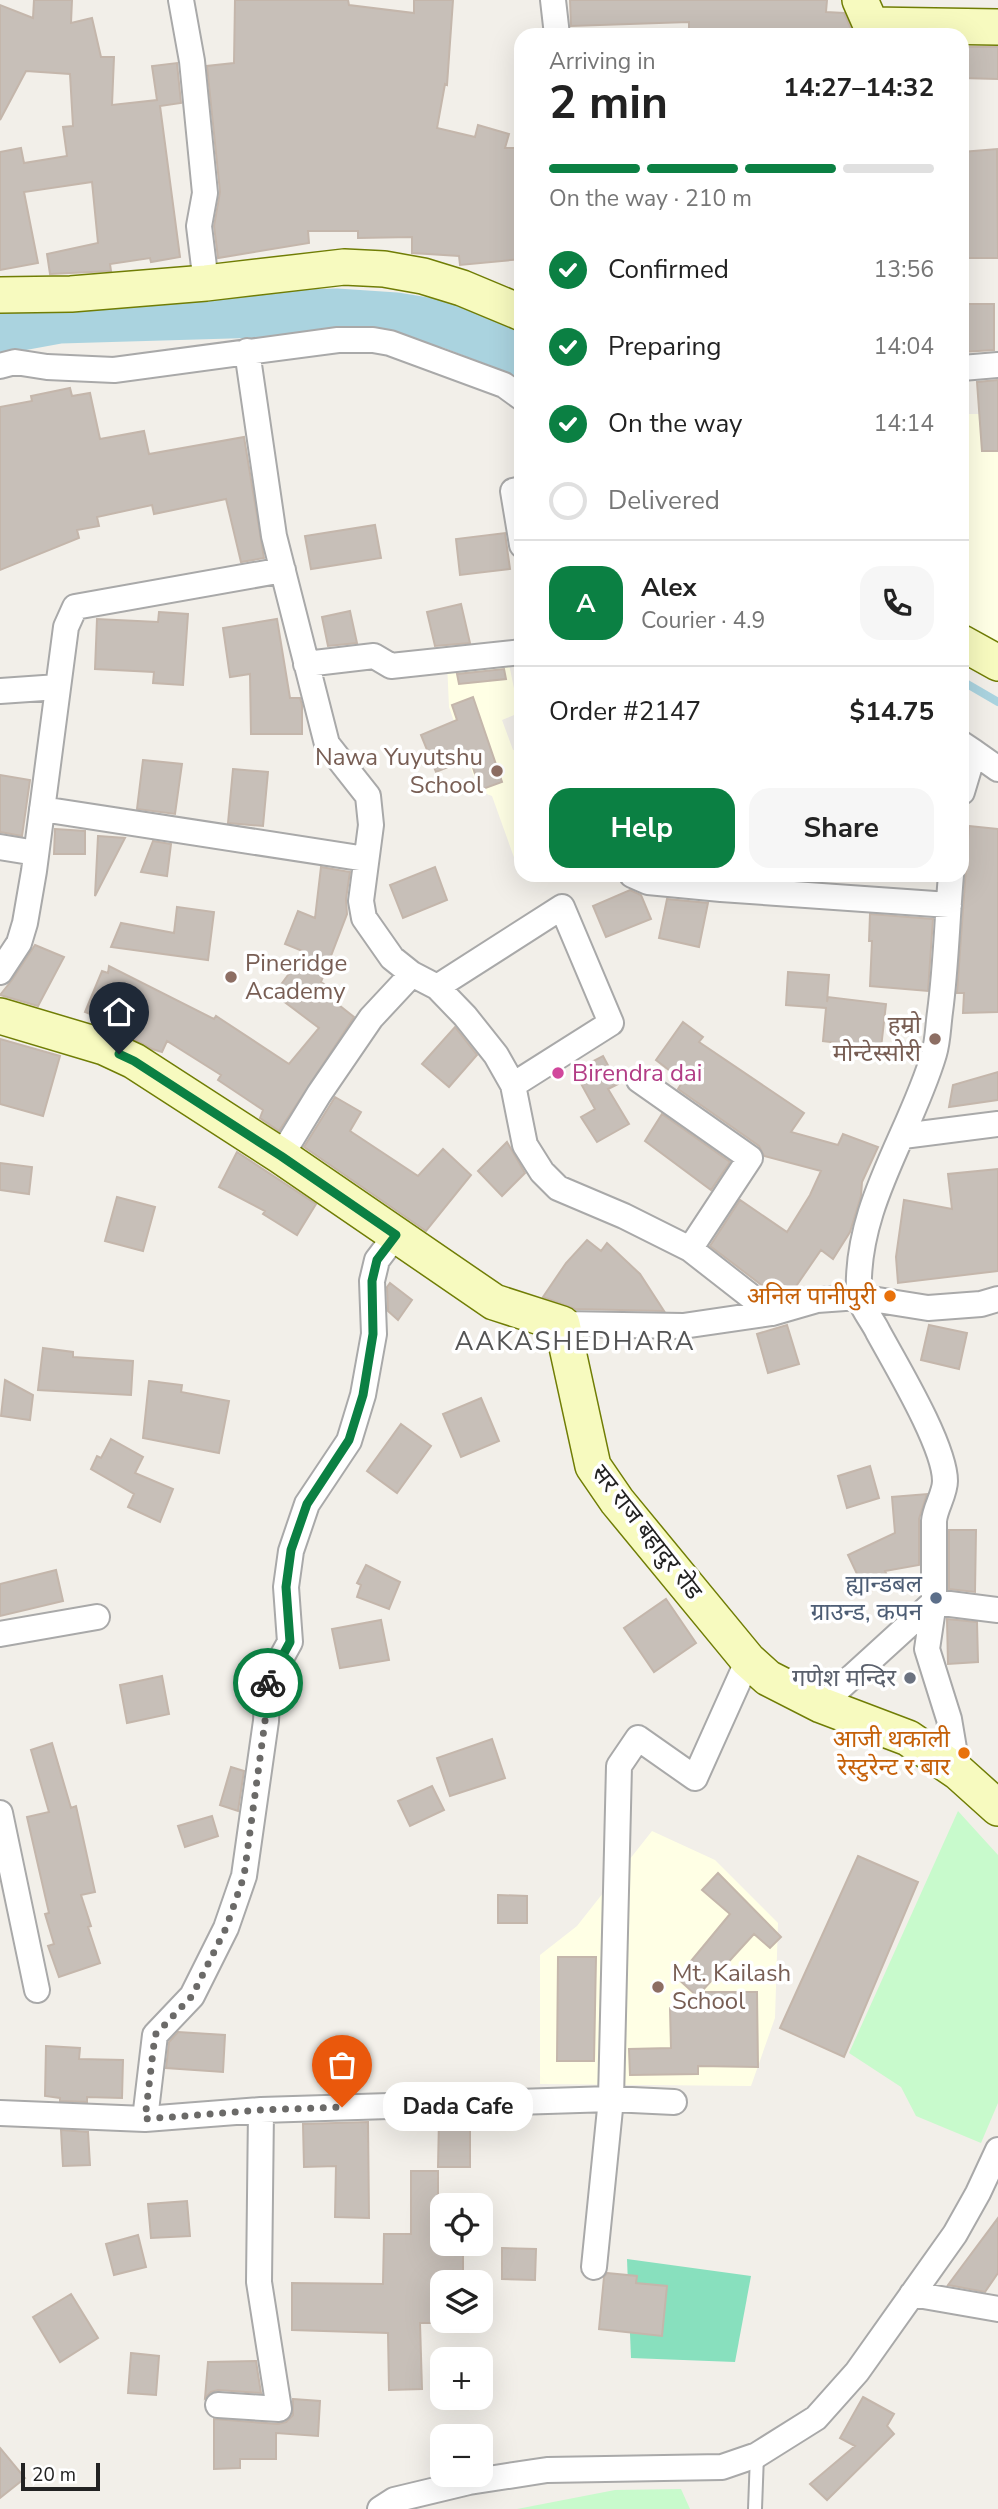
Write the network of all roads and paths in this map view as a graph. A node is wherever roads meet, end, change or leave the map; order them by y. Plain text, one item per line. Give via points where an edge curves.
1 (181, 0) edge
2 (553, 0) edge
3 (867, 20) edge
4 (998, 27) edge
5 (556, 28) edge
6 (206, 283) junction
7 (0, 295) edge
8 (514, 310) edge
9 (247, 351) junction
10 (998, 365) edge
11 (0, 366) edge
12 (969, 367) edge
13 (514, 393) edge
14 (283, 569) junction
15 (969, 647) edge
16 (514, 653) edge
17 (998, 663) edge
18 (306, 664) junction
19 (58, 687) junction
20 (0, 691) edge
21 (969, 749) edge
22 (998, 769) edge
23 (42, 809) junction
24 (0, 846) edge
25 (36, 853) junction
26 (366, 859) junction
27 (648, 882) edge
28 (951, 882) edge
29 (949, 905) junction
30 (0, 972) edge
31 (412, 974) junction
32 (437, 987) junction
33 (0, 1016) edge
34 (639, 1080) dead end
35 (513, 1085) junction
36 (998, 1124) edge
37 (903, 1136) junction
38 (281, 1156) junction
39 (396, 1235) junction
40 (690, 1249) junction
41 (859, 1297) junction
42 (998, 1299) edge
43 (772, 1313) junction
44 (562, 1324) junction
45 (934, 1602) junction
46 (998, 1610) edge
47 (97, 1617) dead end
48 (0, 1634) edge
49 (748, 1660) junction
50 (821, 1705) junction
51 (958, 1772) junction
52 (998, 1808) edge
53 (0, 1813) edge
54 (37, 1990) dead end
55 (611, 2099) junction
56 (674, 2102) dead end
57 (261, 2110) junction
58 (0, 2113) edge
59 (145, 2119) junction
60 (998, 2150) edge
61 (594, 2267) dead end
62 (912, 2294) junction
63 (998, 2309) edge
64 (218, 2405) dead end
65 (757, 2455) junction
66 (380, 2509) edge
67 (755, 2509) edge

1 - 6 street via 205,193 199,226
2 - 5 street
3 - 4 street
6 - 7 street
6 - 8 street via 344,267 384,269 463,288
9 - 11 street via 114,370 15,362
9 - 13 street via 338,340 382,341
9 - 14 street via 274,536
10 - 12 street
14 - 18 street
14 - 19 street via 75,607 66,627
15 - 17 street
16 - 18 street via 391,666 374,656
18 - 26 street via 327,744 368,796 371,825
19 - 20 street
19 - 23 street
21 - 22 street
23 - 25 street
23 - 26 street
24 - 25 street
25 - 30 street via 19,943
26 - 31 street via 361,901 364,918 392,958
27 - 29 street
28 - 29 street
29 - 37 street via 935,1051
31 - 32 street
31 - 38 street via 371,1018
32 - 35 street via 496,1055
32 - 35 street via 562,907 611,1023
33 - 38 street via 104,1047 134,1061
34 - 40 street via 750,1158
35 - 40 street via 525,1145 558,1188
36 - 37 street
37 - 41 street via 876,1193 863,1237
38 - 39 street
39 - 44 street via 494,1303
39 - 59 street via 377,1260 372,1281 373,1334 363,1395 349,1440 307,1504 291,1550 286,1587 290,1642 268,1682 244,1876 226,1928 192,1996 155,2035
40 - 43 street
41 - 42 street via 928,1308
41 - 43 street via 817,1300
41 - 45 street via 939,1450 945,1483 935,1510
43 - 44 street via 683,1326
44 - 49 street, सर राज बहादुर रोड via 593,1466
45 - 46 street
45 - 50 street
45 - 51 street via 927,1649 950,1719
47 - 48 street
49 - 50 street, सर राज बहादुर रोड via 768,1678
49 - 55 street via 695,1778 638,1738 619,1766
50 - 51 street, सर राज बहादुर रोड via 908,1738
51 - 52 street, सर राज बहादुर रोड
53 - 54 street
55 - 56 street
55 - 57 street
55 - 61 street
57 - 59 street
57 - 64 street via 259,2282 279,2409
58 - 59 street
60 - 62 street via 955,2234
62 - 63 street
62 - 65 street via 858,2372 816,2418
65 - 66 street via 722,2467 547,2470 469,2482 394,2500
65 - 67 lane

